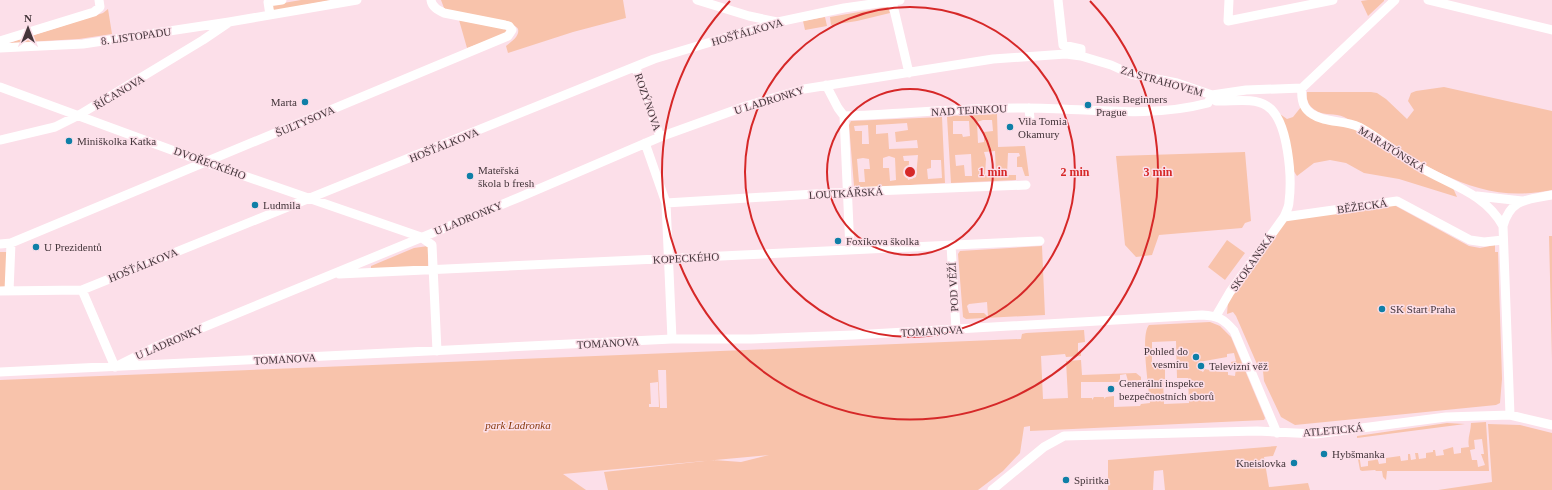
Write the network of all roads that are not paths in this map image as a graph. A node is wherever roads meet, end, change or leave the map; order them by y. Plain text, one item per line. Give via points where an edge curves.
1 (99, 0) edge
2 (282, 0) edge
3 (355, 0) edge
4 (431, 0) edge
5 (698, 0) edge
6 (896, 0) edge
7 (1058, 0) edge
8 (1228, 0) edge
9 (1333, 0) edge
10 (1395, 0) edge
11 (1428, 0) edge
12 (270, 15) junction
13 (229, 22) junction
14 (778, 22) junction
15 (1552, 30) edge
16 (0, 41) edge
17 (0, 48) edge
18 (1081, 56) junction
19 (636, 68) junction
20 (909, 73) junction
21 (826, 85) junction
22 (0, 87) edge
23 (1302, 88) junction
24 (1212, 95) junction
25 (1029, 108) junction
26 (79, 115) junction
27 (844, 116) junction
28 (1030, 119) dead end
29 (660, 137) junction
30 (0, 140) edge
31 (645, 143) junction
32 (207, 163) junction
33 (1026, 185) dead end
34 (848, 192) junction
35 (1474, 195) junction
36 (1552, 195) edge
37 (312, 199) junction
38 (1522, 201) junction
39 (666, 203) junction
40 (1284, 217) junction
41 (1503, 226) junction
42 (421, 237) junction
43 (1503, 240) junction
44 (1040, 241) dead end
45 (0, 244) edge
46 (10, 244) junction
47 (951, 245) junction
48 (850, 250) junction
49 (668, 259) junction
50 (433, 271) junction
51 (331, 274) junction
52 (82, 290) junction
53 (4, 291) edge
54 (1216, 316) junction
55 (956, 329) junction
56 (672, 339) junction
57 (438, 351) junction
58 (115, 367) junction
59 (0, 372) edge
60 (1510, 415) junction
61 (1552, 425) edge
62 (1278, 432) junction
63 (992, 490) edge

1 - 16 street via 100,7 94,12
2 - 12 street via 268,2
3 - 12 street, 8. LISTOPADU
4 - 32 street, ŠULTYSOVA via 437,10 444,13 505,24 512,30 511,33
5 - 14 street
6 - 14 street, HOŠŤÁLKOVA
6 - 20 street
7 - 18 street via 1063,44 1081,49
8 - 9 street via 1228,21
10 - 23 street
11 - 15 street
12 - 13 street, 8. LISTOPADU
13 - 17 street, 8. LISTOPADU via 83,44
13 - 26 street, ŘÍČANOVA via 204,40
14 - 19 street, HOŠŤÁLKOVA via 654,59
18 - 20 street, ZA STRAHOVEM via 1066,54 993,58
18 - 24 street, ZA STRAHOVEM via 1130,74 1177,83
19 - 29 street, ROZÝNOVA
19 - 37 street, HOŠŤÁLKOVA
20 - 21 street, ZA STRAHOVEM
21 - 27 street
21 - 29 street, U LADRONKY via 804,88 746,106
22 - 26 street, DVOŘECKÉHO
23 - 24 street, ZA STRAHOVEM via 1246,90
23 - 35 street, MARATÓNSKÁ via 1301,100 1312,115 1359,127 1418,166
24 - 25 street, NAD TEJNKOU via 1208,103 1169,111
24 - 40 street, SKOKANSKÁ via 1216,101 1254,102 1267,106 1276,116 1282,132 1291,178 1289,204
25 - 27 street, NAD TEJNKOU
25 - 28 street
26 - 30 street, ŘÍČANOVA via 55,127
26 - 32 street, DVOŘECKÉHO
27 - 34 street
29 - 31 street, U LADRONKY
31 - 39 street, ROZÝNOVA
31 - 42 street, U LADRONKY
32 - 37 street, DVOŘECKÉHO
32 - 46 street, ŠULTYSOVA
33 - 34 street, LOUTKÁŘSKÁ
34 - 39 street, LOUTKÁŘSKÁ
34 - 48 street
35 - 38 street, MARATÓNSKÁ
35 - 41 street, MARATÓNSKÁ via 1487,204
36 - 38 street, MARATÓNSKÁ
37 - 42 street, DVOŘECKÉHO
37 - 52 street, HOŠŤÁLKOVA
38 - 41 street via 1511,208
39 - 49 street, ROZÝNOVA
40 - 43 street, BĚŽECKÁ via 1397,201 1470,240
40 - 54 street, SKOKANSKÁ via 1230,292
41 - 43 street
42 - 50 street via 432,245
42 - 51 street, U LADRONKY
43 - 60 street
44 - 47 street, KOPECKÉHO
45 - 46 street, ŠULTYSOVA
46 - 53 street
47 - 48 street, KOPECKÉHO
47 - 55 street, POD VĚŽÍ
48 - 49 street, KOPECKÉHO
49 - 50 street, KOPECKÉHO
49 - 56 street, ROZÝNOVA
50 - 51 street, KOPECKÉHO
50 - 57 street
51 - 58 street, U LADRONKY via 153,348
52 - 53 street, HOŠŤÁLKOVA
52 - 58 street
54 - 55 street, TOMANOVA
54 - 62 street via 1227,322 1234,330
55 - 56 street, TOMANOVA via 751,339
56 - 57 street, TOMANOVA
57 - 58 street, TOMANOVA
58 - 59 street, TOMANOVA
60 - 61 street, ATLETICKÁ
60 - 62 street, ATLETICKÁ via 1446,417 1316,434
62 - 63 street, ATLETICKÁ via 1064,436 1044,448

